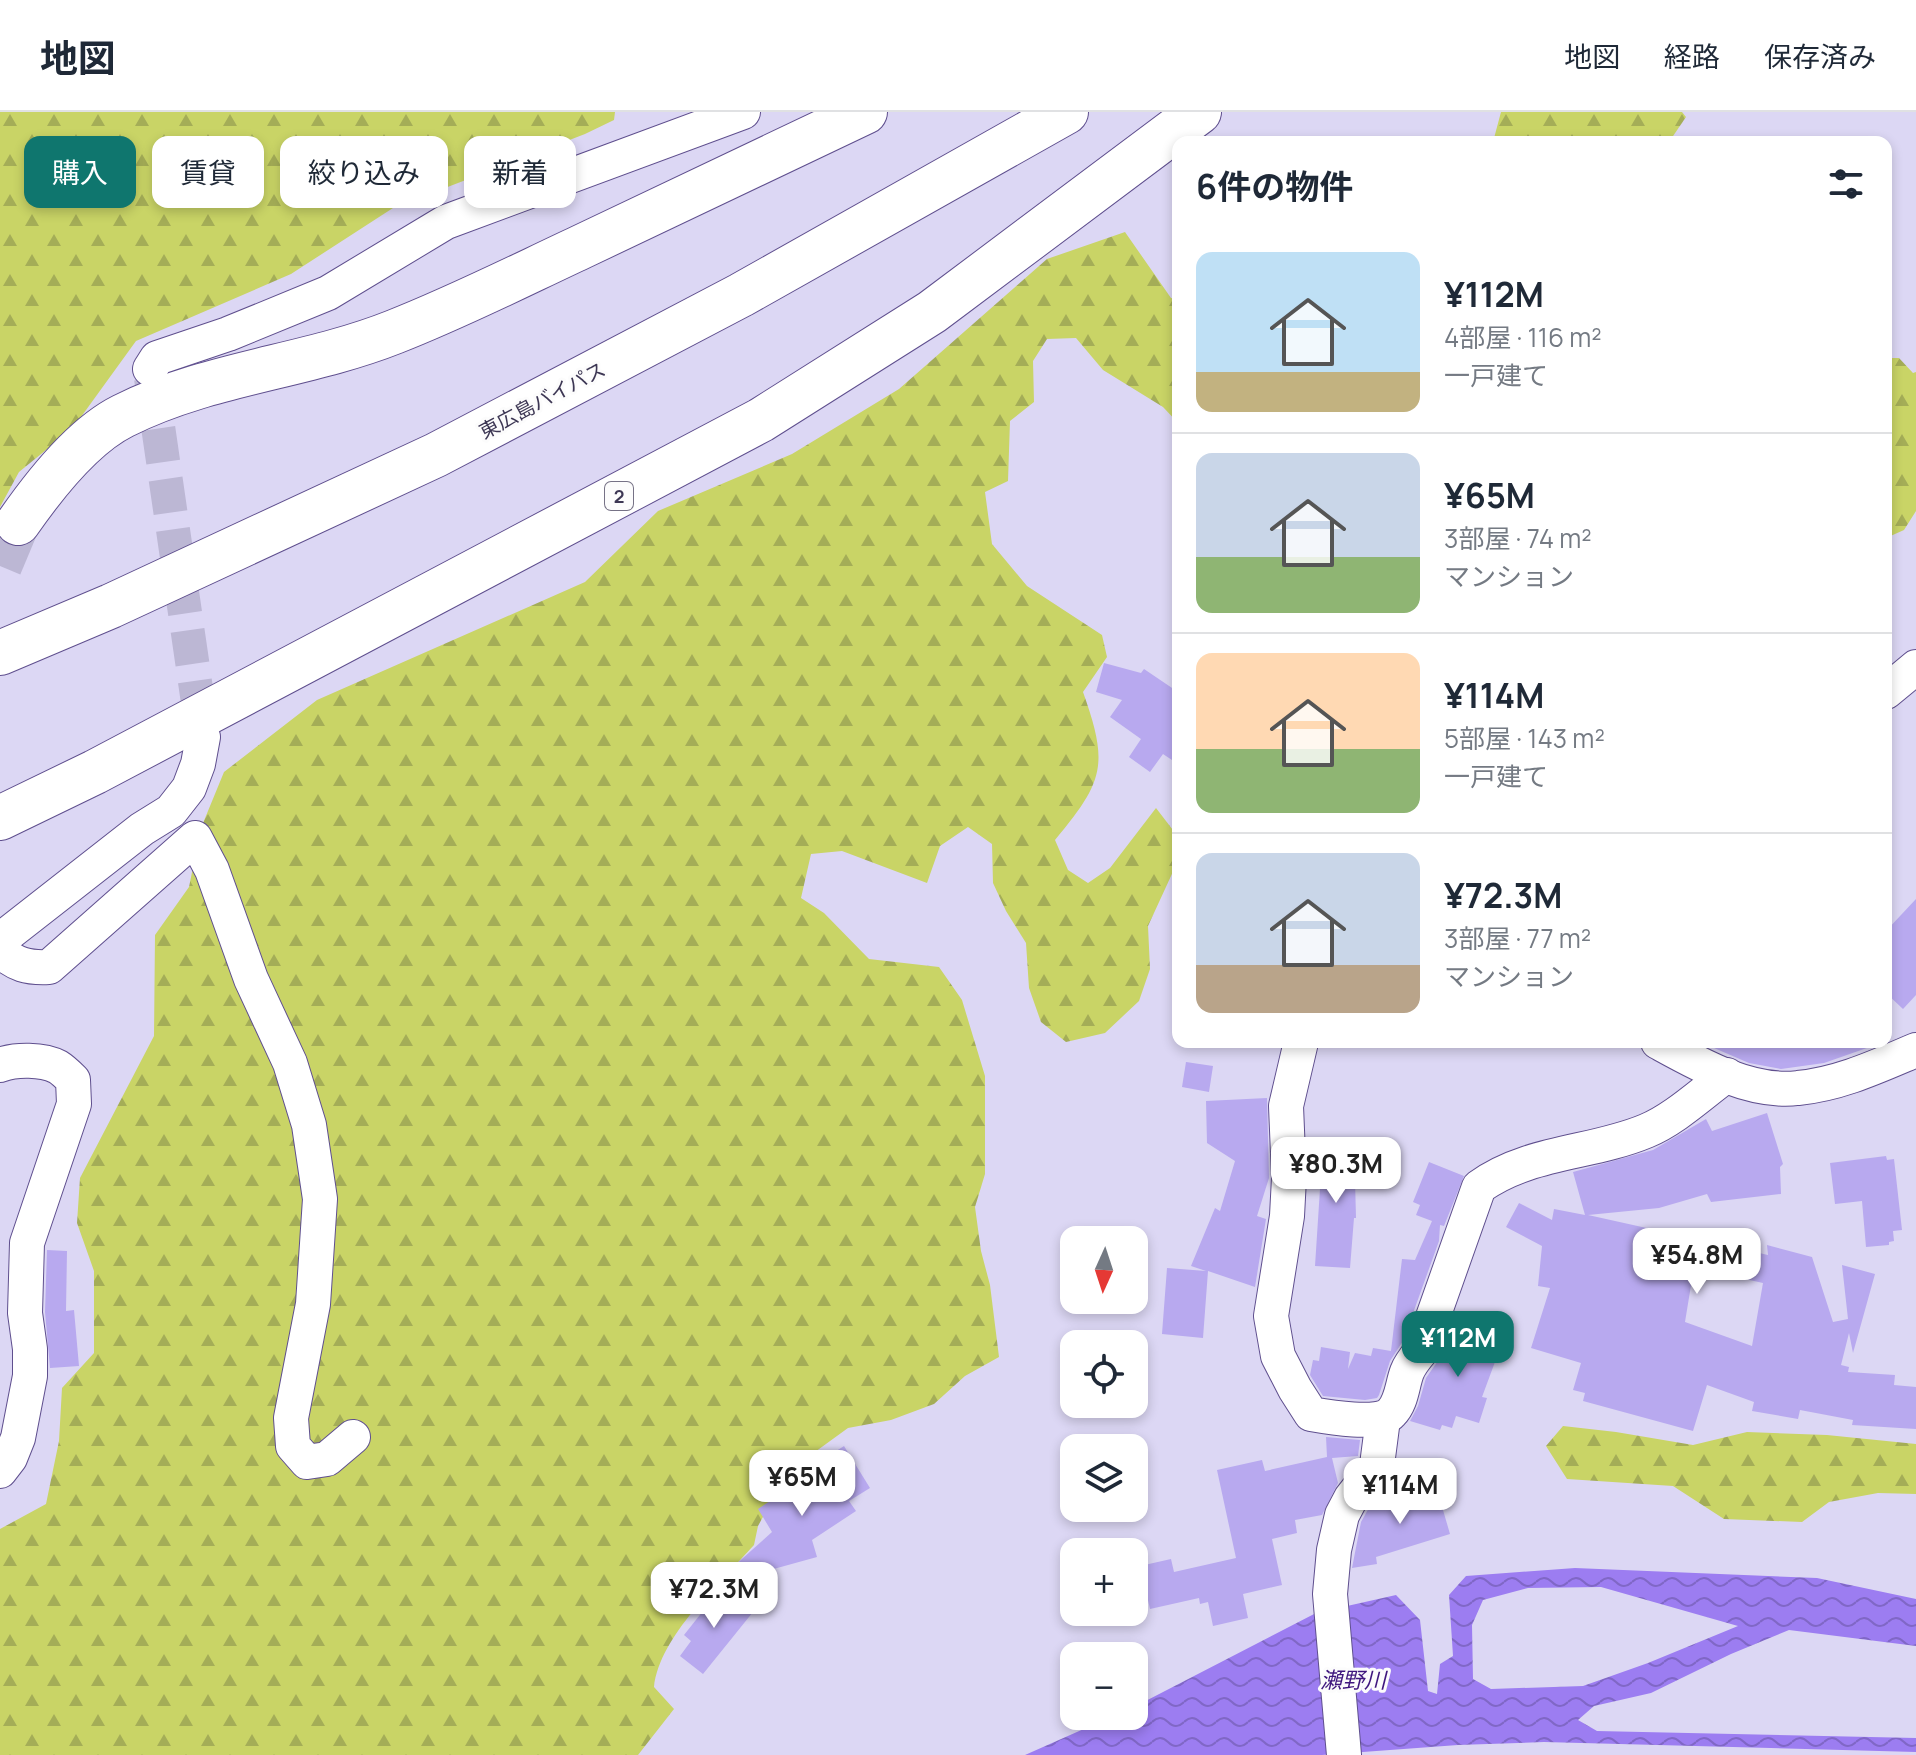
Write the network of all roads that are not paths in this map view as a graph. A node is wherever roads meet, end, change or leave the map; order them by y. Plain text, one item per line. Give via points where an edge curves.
1 (743, 112) edge
2 (865, 112) edge
3 (1066, 112) edge
4 (1199, 112) edge
5 (150, 369) dead end
6 (18, 523) tunnel mouth
7 (0, 653) edge
8 (1916, 667) edge
9 (1892, 687) edge
10 (203, 737) tunnel mouth
11 (0, 818) edge
12 (0, 940) edge
13 (0, 950) edge
14 (1300, 1048) edge
15 (1671, 1048) edge
16 (1916, 1050) edge
17 (0, 1065) edge
18 (1727, 1075) junction
19 (1383, 1419) junction
20 (353, 1437) dead end
21 (0, 1471) edge
22 (1344, 1755) edge

1 - 5 street via 446,222 328,293 157,358
2 - 6 highway via 391,333 176,393 120,417 46,482
3 - 7 highway, 東広島バイパス via 741,295 436,455
4 - 11 highway, 2 via 932,312 761,420
8 - 9 street
10 - 12 street via 189,788 171,811
13 - 20 street via 12,962 49,967 195,838 290,1063 309,1125 320,1199 313,1304 291,1418 293,1446 307,1462 327,1459
14 - 19 street via 1286,1106 1289,1178 1273,1292 1274,1336 1285,1370 1311,1414
15 - 18 street
16 - 18 street via 1857,1075 1796,1089
17 - 21 street via 37,1062 58,1067 73,1080 74,1104 27,1243 30,1376 18,1438
18 - 19 street via 1648,1130 1523,1163 1479,1187 1421,1351 1392,1412
19 - 22 street via 1377,1465 1351,1498 1336,1533 1330,1594

